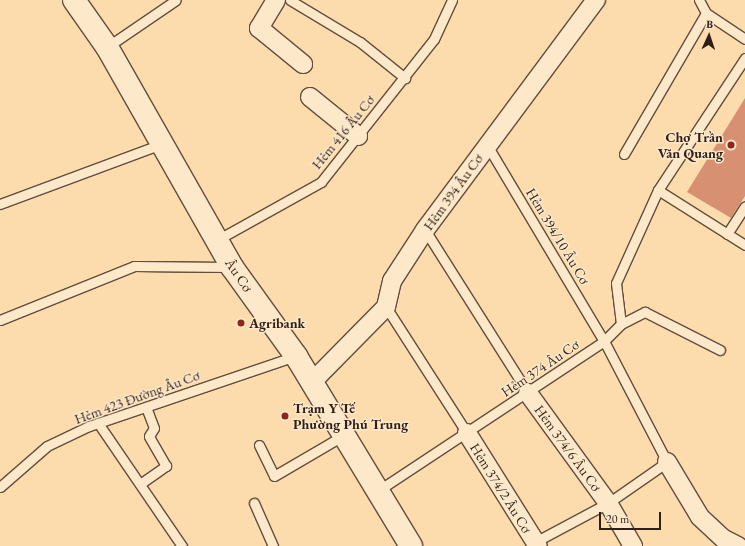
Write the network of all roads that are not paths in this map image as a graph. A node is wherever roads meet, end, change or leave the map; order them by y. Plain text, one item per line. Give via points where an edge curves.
1 (74, 0) edge
2 (176, 0) edge
3 (276, 0) edge
4 (290, 0) edge
5 (452, 0) edge
6 (596, 0) edge
7 (699, 0) edge
8 (706, 12) junction
9 (745, 39) edge
10 (107, 47) junction
11 (745, 58) edge
12 (303, 64) dead end
13 (405, 78) junction
14 (310, 97) dead end
15 (358, 136) junction
16 (162, 144) junction
17 (487, 145) junction
18 (624, 154) dead end
19 (658, 190) junction
20 (0, 204) edge
21 (745, 206) edge
22 (425, 230) junction
23 (727, 234) junction
24 (216, 240) junction
25 (745, 245) edge
26 (232, 267) junction
27 (386, 307) junction
28 (0, 320) edge
29 (621, 324) junction
30 (604, 341) junction
31 (720, 350) dead end
32 (296, 356) junction
33 (312, 382) junction
34 (528, 393) junction
35 (146, 407) junction
36 (98, 423) junction
37 (467, 433) junction
38 (344, 435) junction
39 (259, 445) dead end
40 (667, 462) junction
41 (140, 484) junction
42 (0, 487) edge
43 (379, 490) junction
44 (254, 503) dead end
45 (608, 503) junction
46 (409, 545) edge
47 (534, 545) edge
48 (182, 546) edge
49 (274, 546) edge
50 (633, 546) edge
51 (738, 546) edge

1 - 10 main road, Âu Cơ
2 - 10 lane
3 - 12 street via 259,28
4 - 13 lane via 360,42
5 - 13 lane, Hẻm 416 Âu Cơ via 434,39
6 - 17 street, Hẻm 394 Âu Cơ
7 - 8 lane
8 - 9 lane
8 - 18 lane
10 - 16 main road, Âu Cơ
11 - 19 lane
13 - 15 lane, Hẻm 416 Âu Cơ
14 - 15 street
15 - 24 lane, Hẻm 416 Âu Cơ via 321,182
16 - 20 lane
16 - 24 main road, Âu Cơ
17 - 22 street, Hẻm 394 Âu Cơ
17 - 30 lane, Hẻm 394/10 Âu Cơ
19 - 23 lane
19 - 29 lane via 616,283
21 - 23 lane
22 - 27 street, Hẻm 394 Âu Cơ via 392,281
22 - 34 lane
23 - 25 lane
24 - 26 main road, Âu Cơ
26 - 28 lane via 134,266
26 - 32 main road, Âu Cơ
27 - 33 street
27 - 37 lane
29 - 30 lane, Hẻm 374 Âu Cơ
29 - 31 lane, Hẻm 374 Âu Cơ via 645,312
30 - 34 lane, Hẻm 374 Âu Cơ
30 - 40 lane, Hẻm 394/10 Âu Cơ
32 - 33 main road, Âu Cơ
32 - 35 lane, Hẻm 423 Đường Âu Cơ
33 - 38 main road, Âu Cơ
34 - 37 lane, Hẻm 374 Âu Cơ
34 - 45 street, Hẻm 374/6 Âu Cơ
35 - 36 lane, Hẻm 423 Đường Âu Cơ
35 - 41 lane via 154,428 149,436 166,466
36 - 41 lane
36 - 42 lane, Hẻm 423 Đường Âu Cơ via 47,446
37 - 43 lane, Hẻm 374 Âu Cơ
37 - 47 street, Hẻm 374/2 Âu Cơ
38 - 39 lane via 274,476
38 - 43 main road, Âu Cơ
40 - 45 lane
40 - 51 street via 700,517 724,539
41 - 48 lane
43 - 46 main road, Âu Cơ
44 - 49 lane
45 - 47 lane
45 - 50 street, Hẻm 374/6 Âu Cơ

